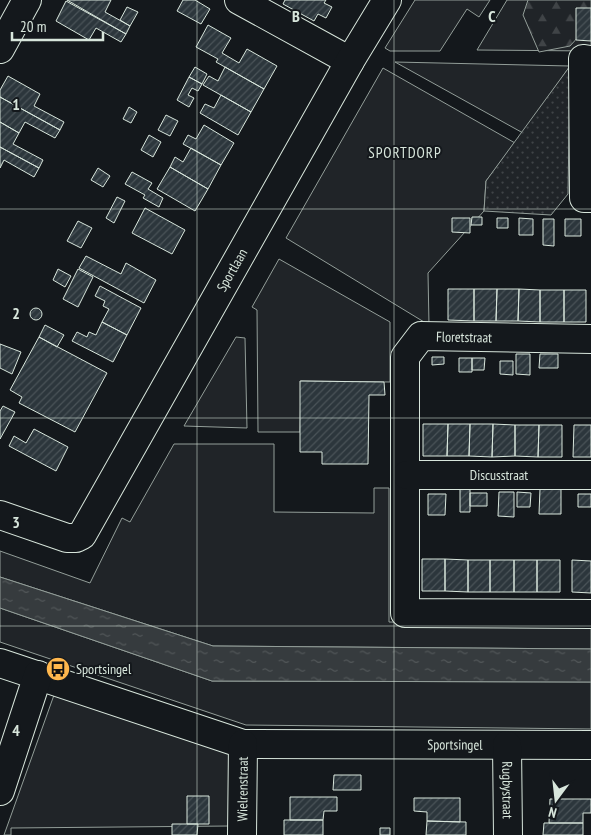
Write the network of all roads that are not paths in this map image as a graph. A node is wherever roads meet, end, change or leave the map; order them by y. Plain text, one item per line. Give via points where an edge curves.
1 (27, 0) edge
2 (239, 0) edge
3 (387, 0) edge
4 (0, 48) edge
5 (587, 60) edge
6 (350, 61) junction
7 (591, 198) edge
8 (591, 339) edge
9 (407, 475) junction
10 (591, 475) edge
11 (0, 515) edge
12 (591, 614) edge
13 (0, 663) edge
14 (38, 675) junction
15 (243, 744) junction
16 (507, 745) junction
17 (591, 745) edge
18 (0, 791) edge
19 (242, 835) edge
20 (508, 835) edge

1 - 4 street
2 - 6 street
3 - 6 street, Sportlaan
5 - 7 street via 584,198
6 - 11 street, Sportlaan via 82,535 68,538
8 - 9 street, Floretstraat via 421,336 405,357
9 - 10 street, Discusstraat
9 - 12 street via 405,613
13 - 14 street, Sportsingel
14 - 15 street, Sportsingel
14 - 18 street
15 - 16 street, Sportsingel
15 - 19 street, Wielrenstraat
16 - 17 street, Sportsingel
16 - 20 street, Rugbystraat

